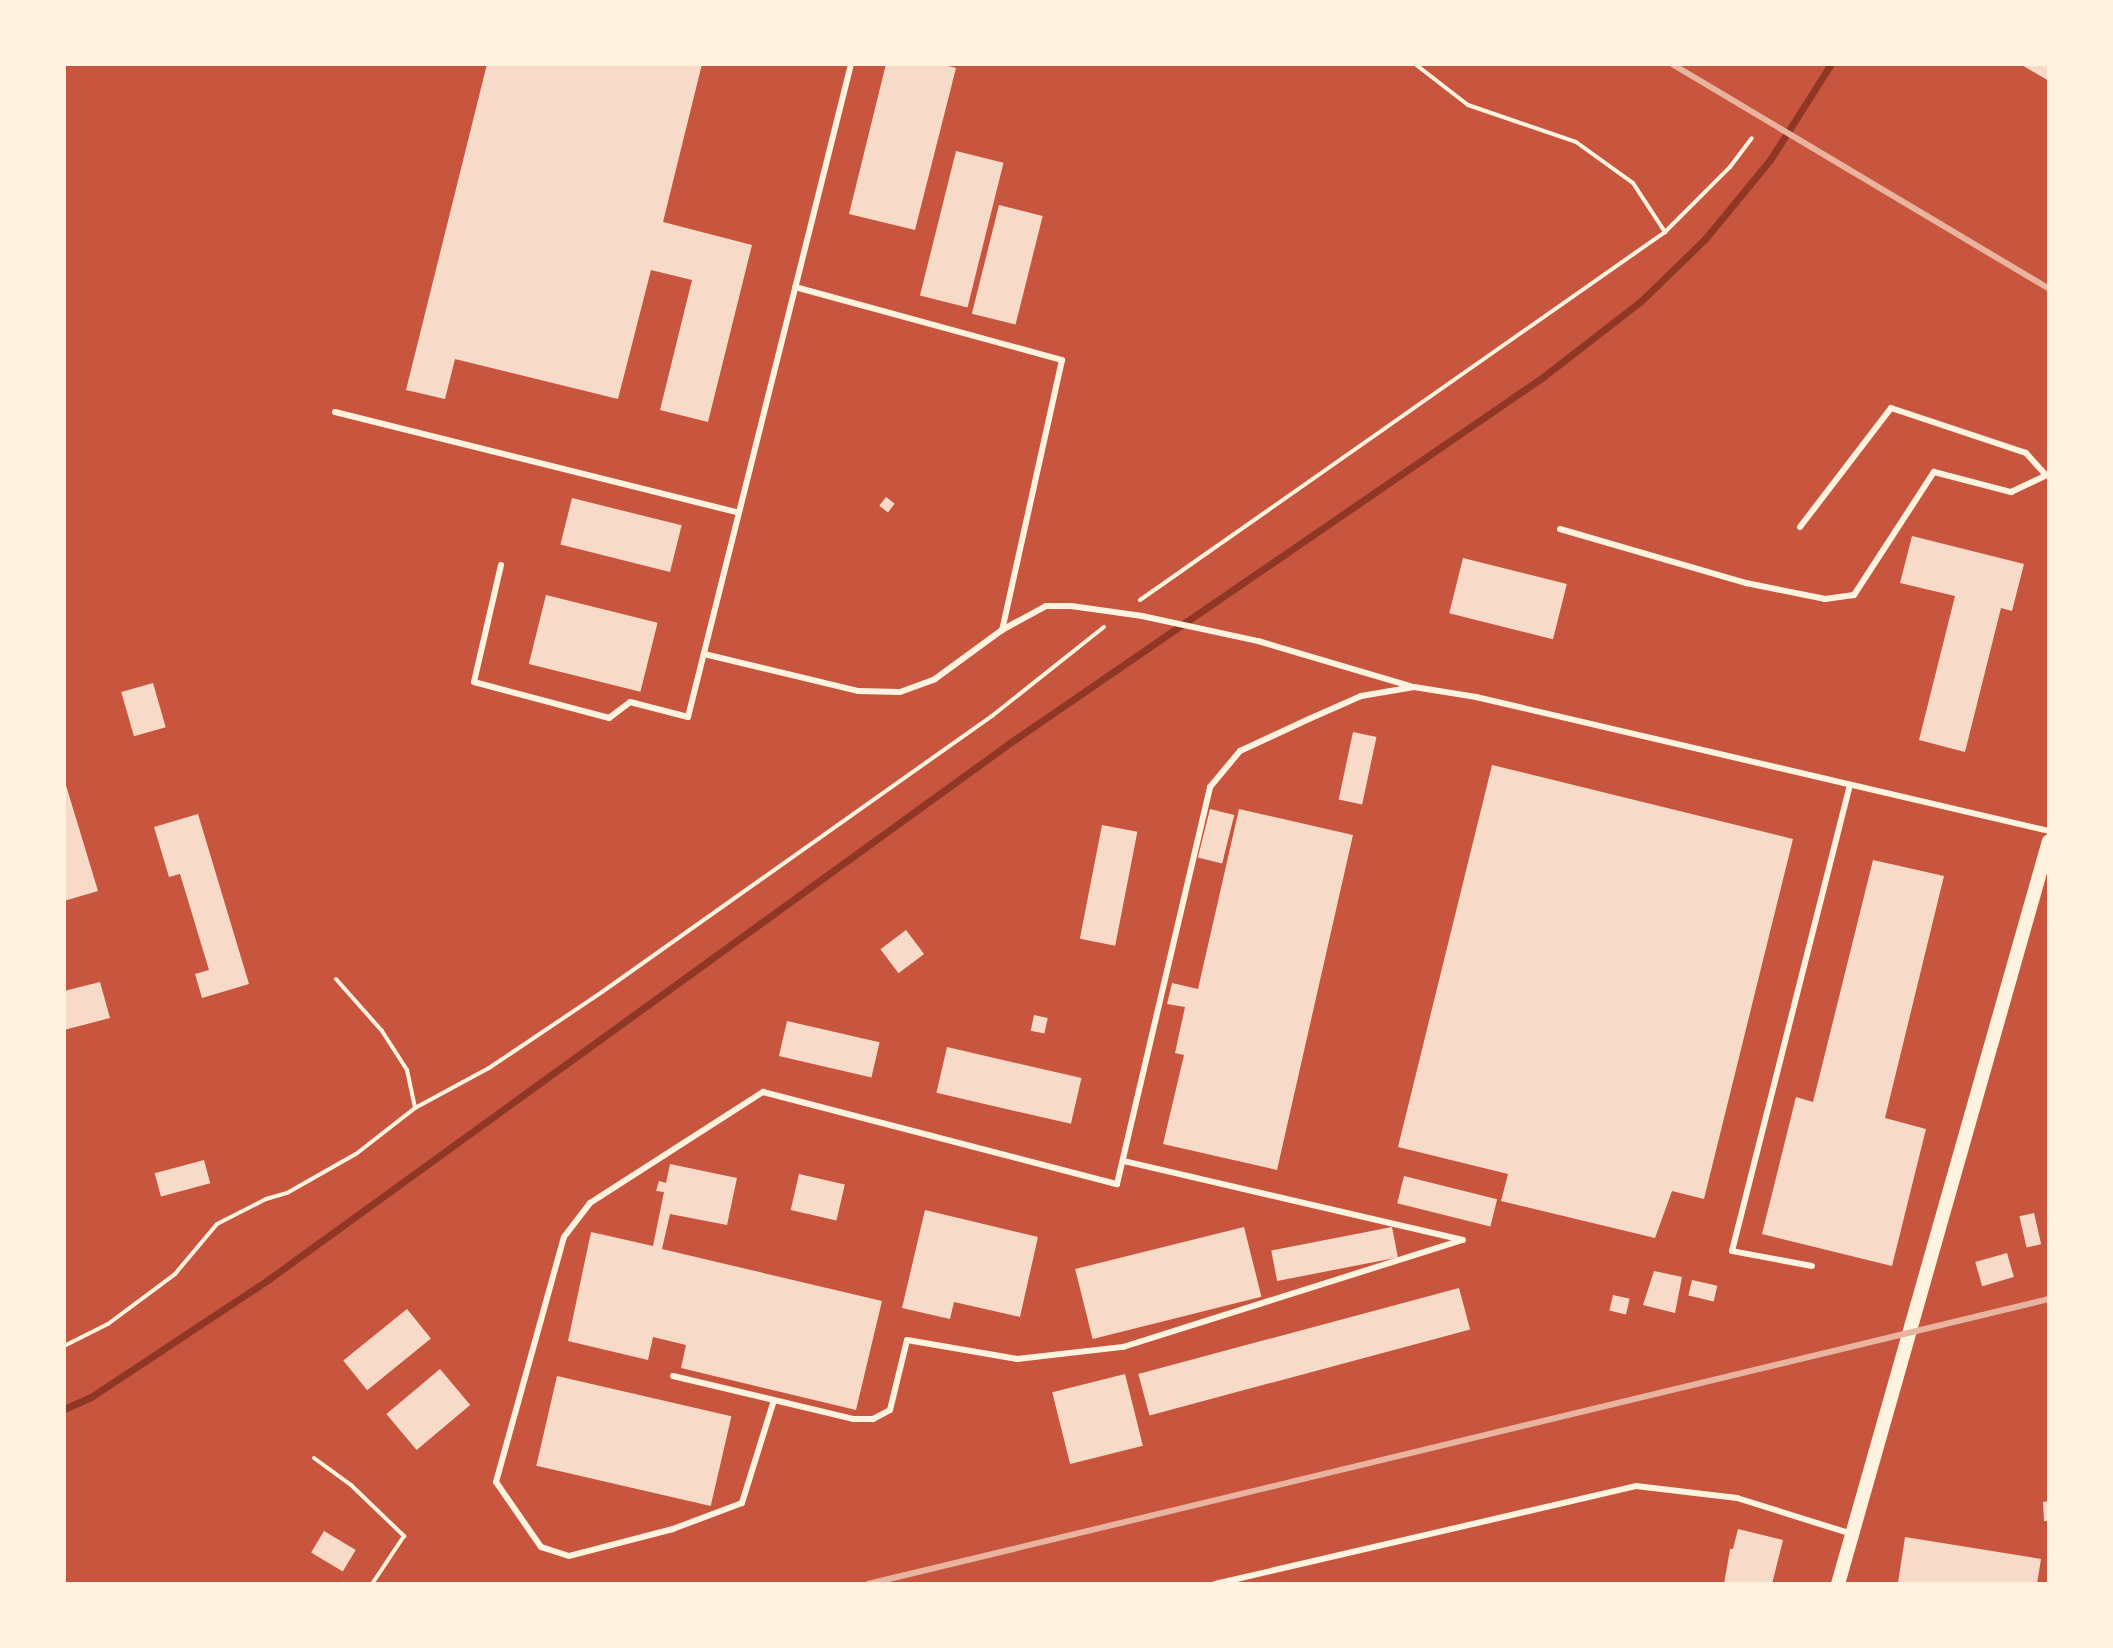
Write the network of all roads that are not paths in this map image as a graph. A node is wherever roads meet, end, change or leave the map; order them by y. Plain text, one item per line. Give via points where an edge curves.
1 (851, 64) edge
2 (795, 287) junction
3 (335, 412) dead end
4 (2047, 474) edge
5 (739, 513) junction
6 (1800, 527) dead end
7 (1560, 529) dead end
8 (501, 565) dead end
9 (1002, 630) junction
10 (704, 654) junction
11 (1414, 687) junction
12 (1850, 785) junction
13 (2049, 831) edge
14 (2049, 841) edge
15 (2045, 869) edge
16 (1123, 1161) junction
17 (1812, 1266) dead end
18 (673, 1376) dead end
19 (774, 1400) junction
20 (1852, 1534) junction
21 (1215, 1584) edge
22 (1838, 1584) edge

1 - 2 lane
2 - 5 lane
2 - 9 lane via 1062,360
3 - 5 lane
4 - 6 lane via 2026,453 1891,408
4 - 7 lane via 2011,492 1934,472 1854,595 1825,599 1746,583
5 - 10 lane
8 - 10 lane via 474,682 609,718 630,702 688,717
9 - 10 lane via 935,679 900,692 858,691
9 - 11 lane via 1046,606 1121,612 1258,641
11 - 12 lane
11 - 16 lane via 1361,696 1240,751 1210,787
12 - 13 lane
12 - 17 lane via 1732,1251
14 - 15 street
15 - 20 street
16 - 19 lane via 1463,1240 1123,1347 1017,1359 907,1340 890,1410 873,1419
16 - 19 lane via 1117,1184 763,1092 590,1203 564,1237 496,1482 541,1547 569,1556 673,1529 742,1503
18 - 19 lane
20 - 21 lane via 1737,1498 1636,1486
20 - 22 street

